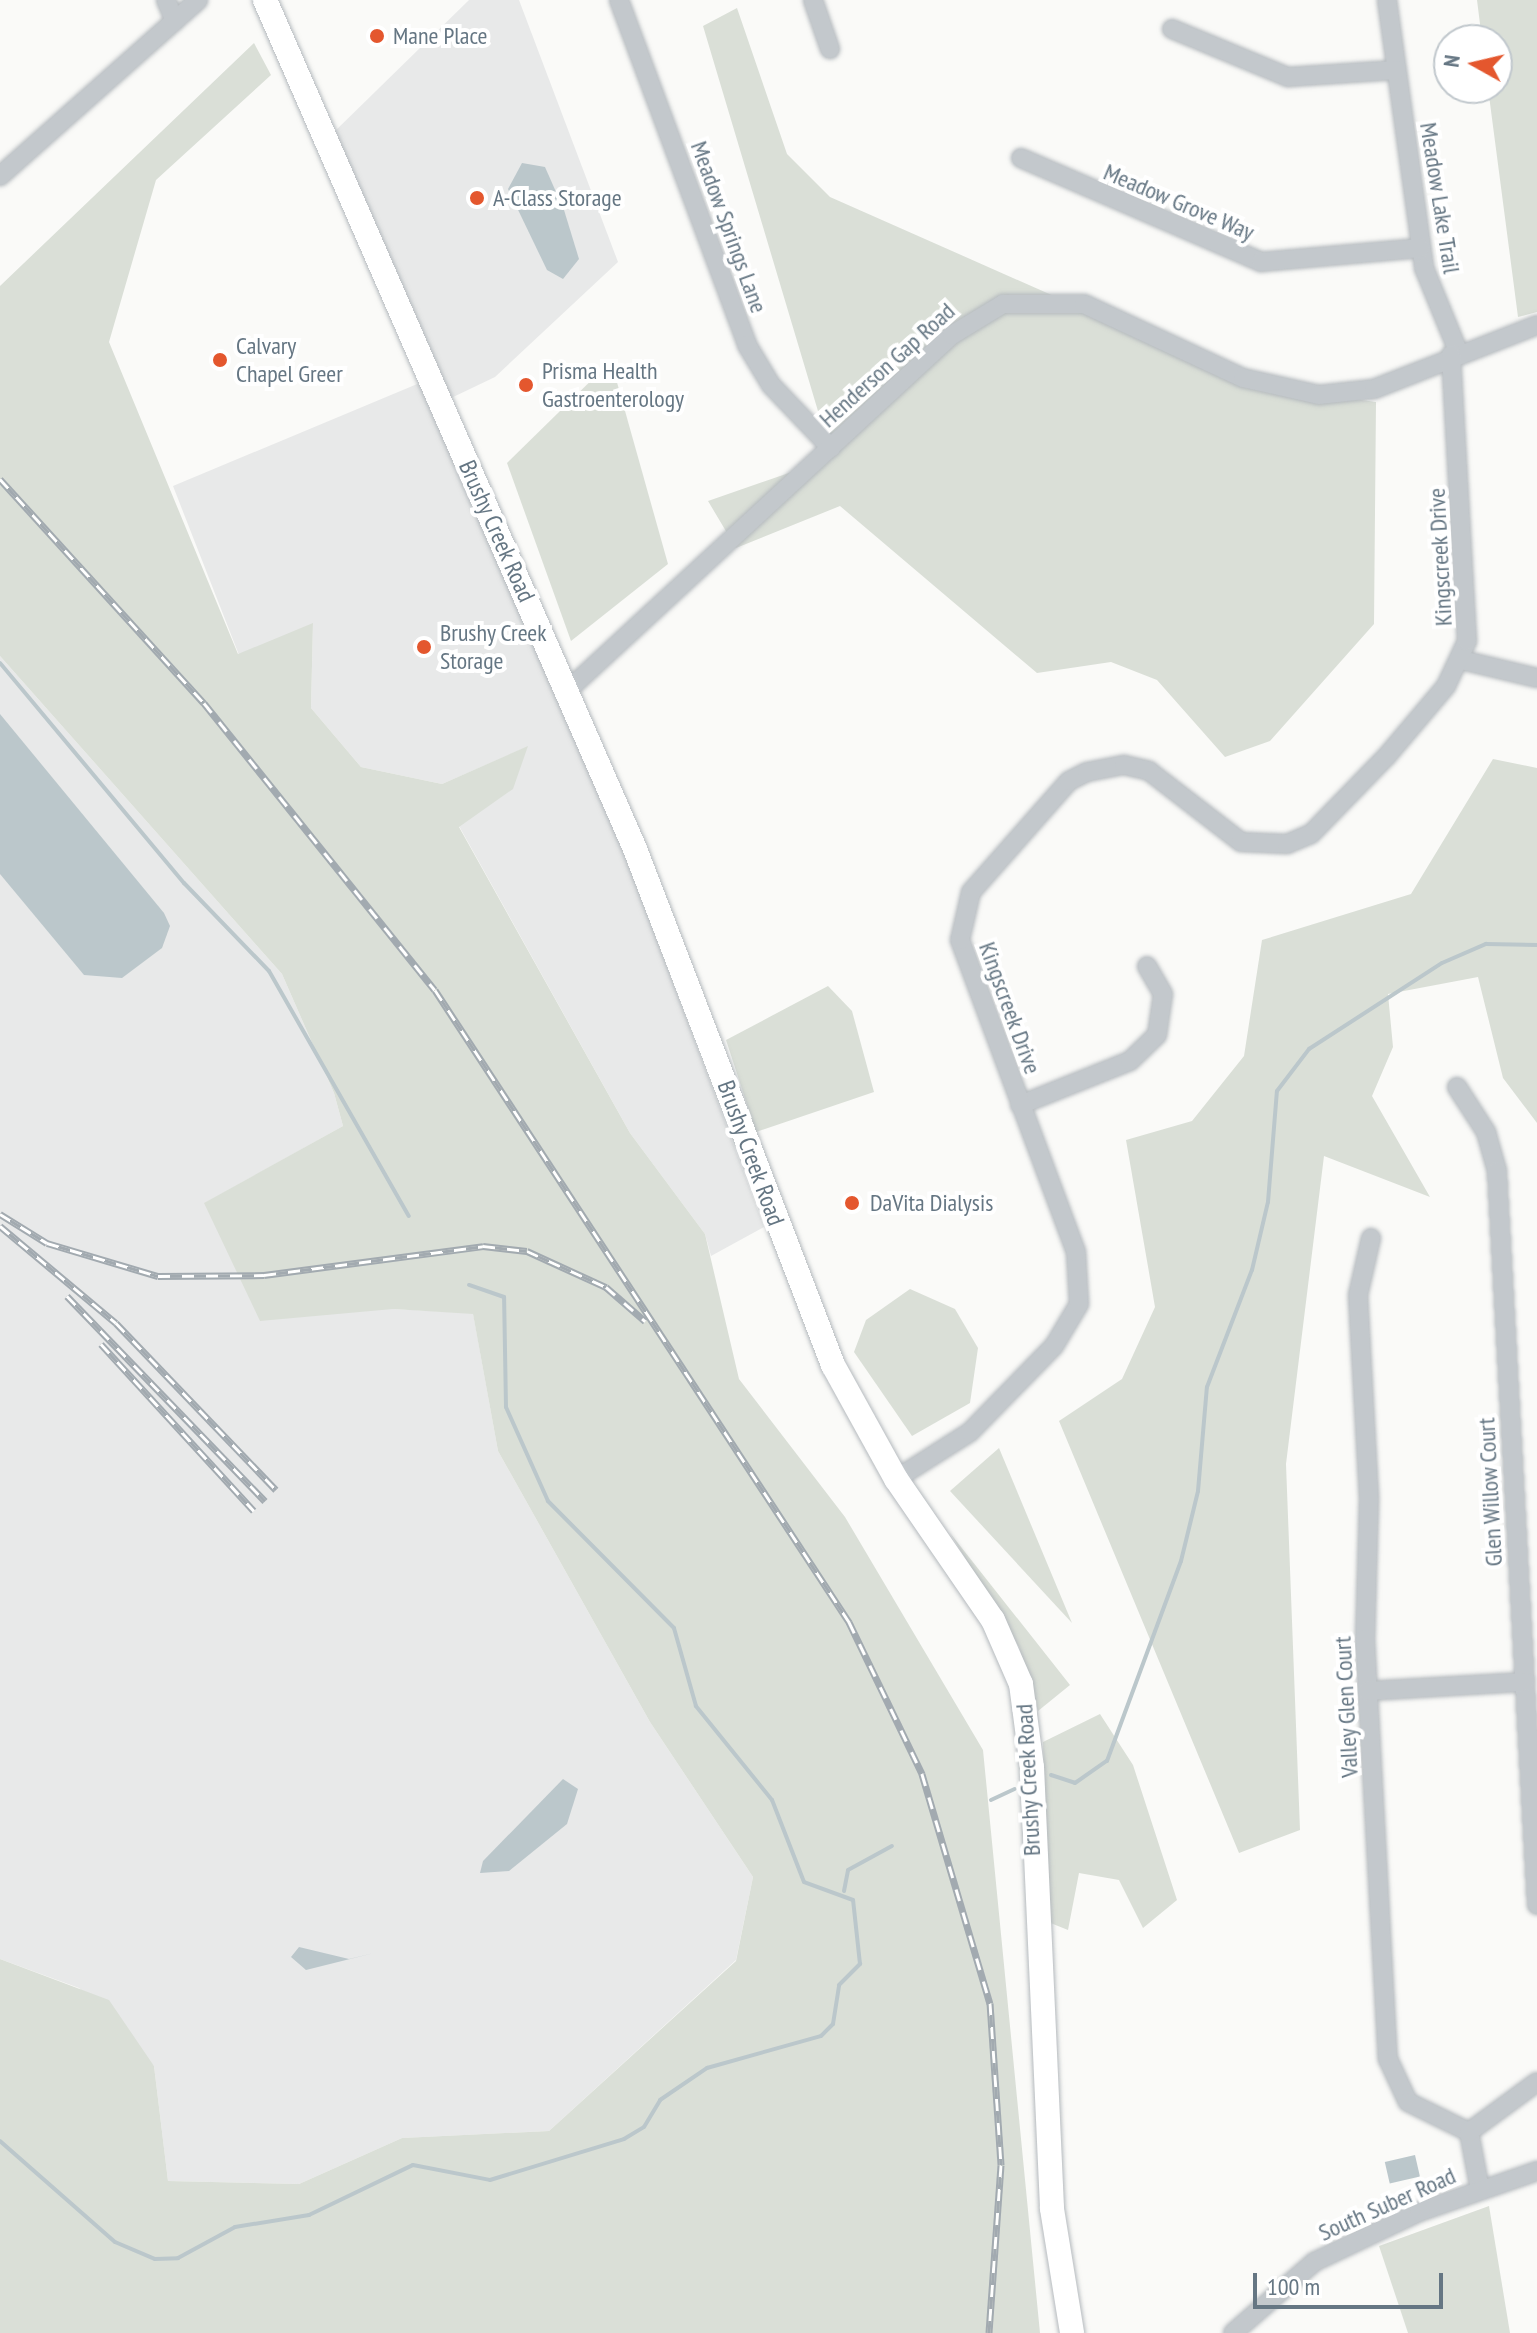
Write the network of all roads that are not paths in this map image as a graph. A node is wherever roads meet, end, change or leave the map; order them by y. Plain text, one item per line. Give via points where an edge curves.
1 (166, 0) edge
2 (198, 0) edge
3 (265, 0) edge
4 (619, 0) edge
5 (813, 0) edge
6 (1387, 0) edge
7 (175, 21) junction
8 (1172, 29) dead end
9 (830, 49) dead end
10 (1396, 70) junction
11 (1021, 158) dead end
12 (0, 176) edge
13 (1420, 248) junction
14 (1537, 325) edge
15 (1454, 353) junction
16 (831, 448) junction
17 (1462, 660) junction
18 (1537, 678) edge
19 (567, 691) junction
20 (1147, 966) dead end
21 (1457, 1087) dead end
22 (1020, 1105) junction
23 (1371, 1238) dead end
24 (896, 1479) junction
25 (1525, 1682) junction
26 (1367, 1691) junction
27 (1537, 1905) edge
28 (1537, 2082) edge
29 (1469, 2132) junction
30 (1537, 2171) edge
31 (1480, 2190) junction
32 (1072, 2333) edge
33 (1233, 2333) edge

1 - 7 street
2 - 7 street
3 - 19 main road, Brushy Creek Road
4 - 16 street, Meadow Springs Lane via 747,345 771,385
5 - 9 street
6 - 10 street, Meadow Lake Trail
7 - 12 street
8 - 10 street via 1288,77
10 - 13 street, Meadow Lake Trail
11 - 13 street, Meadow Grove Way via 1261,262
13 - 15 street, Meadow Lake Trail
14 - 15 street, Henderson Gap Road
15 - 16 street, Henderson Gap Road via 1374,389 1319,395 1243,378 1084,304 1018,300 964,325
15 - 17 street, Kingscreek Drive via 1469,626
16 - 19 street, Henderson Gap Road
17 - 18 street
17 - 22 street, Kingscreek Drive via 1350,796 1311,834 1287,844 1241,842 1149,771 1108,766 1069,781 988,868 962,917 966,966
19 - 24 main road, Brushy Creek Road via 658,907 822,1337
20 - 22 street via 1163,994 1157,1035 1130,1061
21 - 25 street, Glen Willow Court via 1486,1132 1497,1171
22 - 24 street, Kingscreek Drive via 1076,1252 1079,1304 1062,1336 970,1432
23 - 26 street, Valley Glen Court via 1358,1295 1369,1499
24 - 32 main road, Brushy Creek Road via 993,1620 1025,1702 1053,2220
25 - 26 street
25 - 27 street, Glen Willow Court
26 - 29 street, Valley Glen Court via 1391,2071 1417,2109
28 - 29 street
29 - 31 street
30 - 31 street, South Suber Road
31 - 33 street, South Suber Road via 1314,2262

